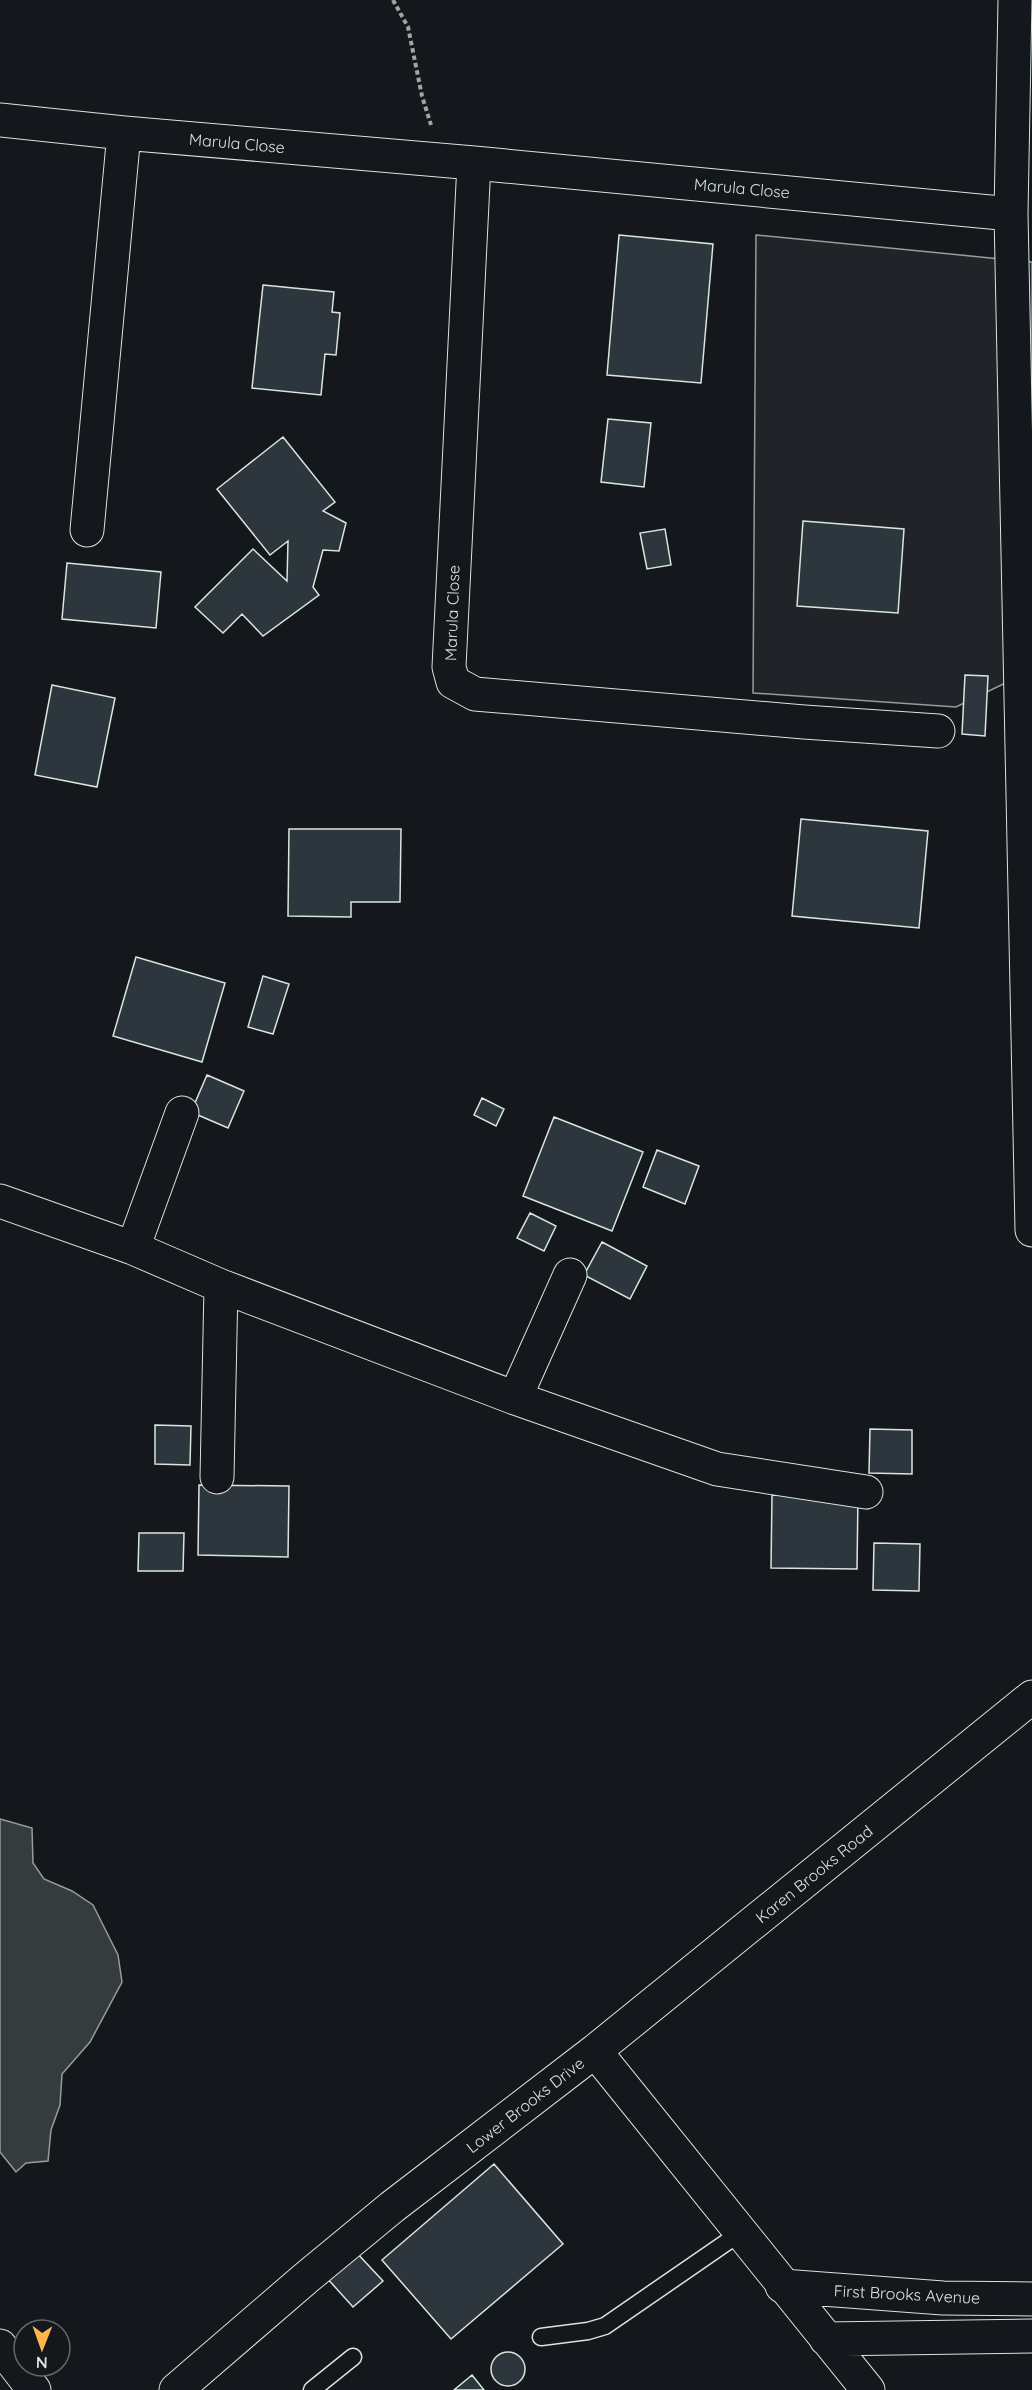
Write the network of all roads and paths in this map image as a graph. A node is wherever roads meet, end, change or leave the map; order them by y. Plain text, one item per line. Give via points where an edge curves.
1 (393, 0) edge
2 (1015, 0) edge
3 (0, 120) edge
4 (124, 133) junction
5 (441, 160) junction
6 (474, 163) junction
7 (1011, 214) junction
8 (87, 530) dead end
9 (1027, 687) edge
10 (938, 731) dead end
11 (182, 1113) dead end
12 (0, 1201) edge
13 (1032, 1230) edge
14 (133, 1248) junction
15 (570, 1275) dead end
16 (221, 1286) junction
17 (515, 1398) junction
18 (217, 1477) dead end
19 (866, 1492) dead end
20 (1032, 1697) edge
21 (595, 2051) junction
22 (740, 2233) junction
23 (782, 2286) junction
24 (1032, 2299) edge
25 (1032, 2336) edge
26 (541, 2337) dead end
27 (826, 2339) junction
28 (0, 2346) edge
29 (353, 2357) dead end
30 (34, 2390) edge
31 (176, 2390) edge
32 (312, 2390) edge
33 (868, 2390) edge

1 - 5 path via 408,27 422,96
2 - 7 street
3 - 4 street, Marula Close
4 - 5 street, Marula Close
4 - 8 street
5 - 6 street, Marula Close
6 - 7 street, Marula Close
6 - 10 street, Marula Close via 449,667 453,682 475,694
7 - 9 street
9 - 13 street
11 - 14 street
12 - 14 street
14 - 16 street
15 - 17 street
16 - 17 street
16 - 18 street
17 - 19 street via 717,1469
20 - 21 street, Karen Brooks Road
21 - 22 street, Lower Brooks Drive
21 - 31 street, Lower Brooks Drive via 392,2207
22 - 23 street, Lower Brooks Drive
22 - 26 lane via 605,2326
23 - 24 street, First Brooks Avenue via 944,2298
23 - 27 street, Lower Brooks Drive
25 - 27 street
27 - 33 street, Lower Brooks Drive
28 - 30 street
29 - 32 lane

